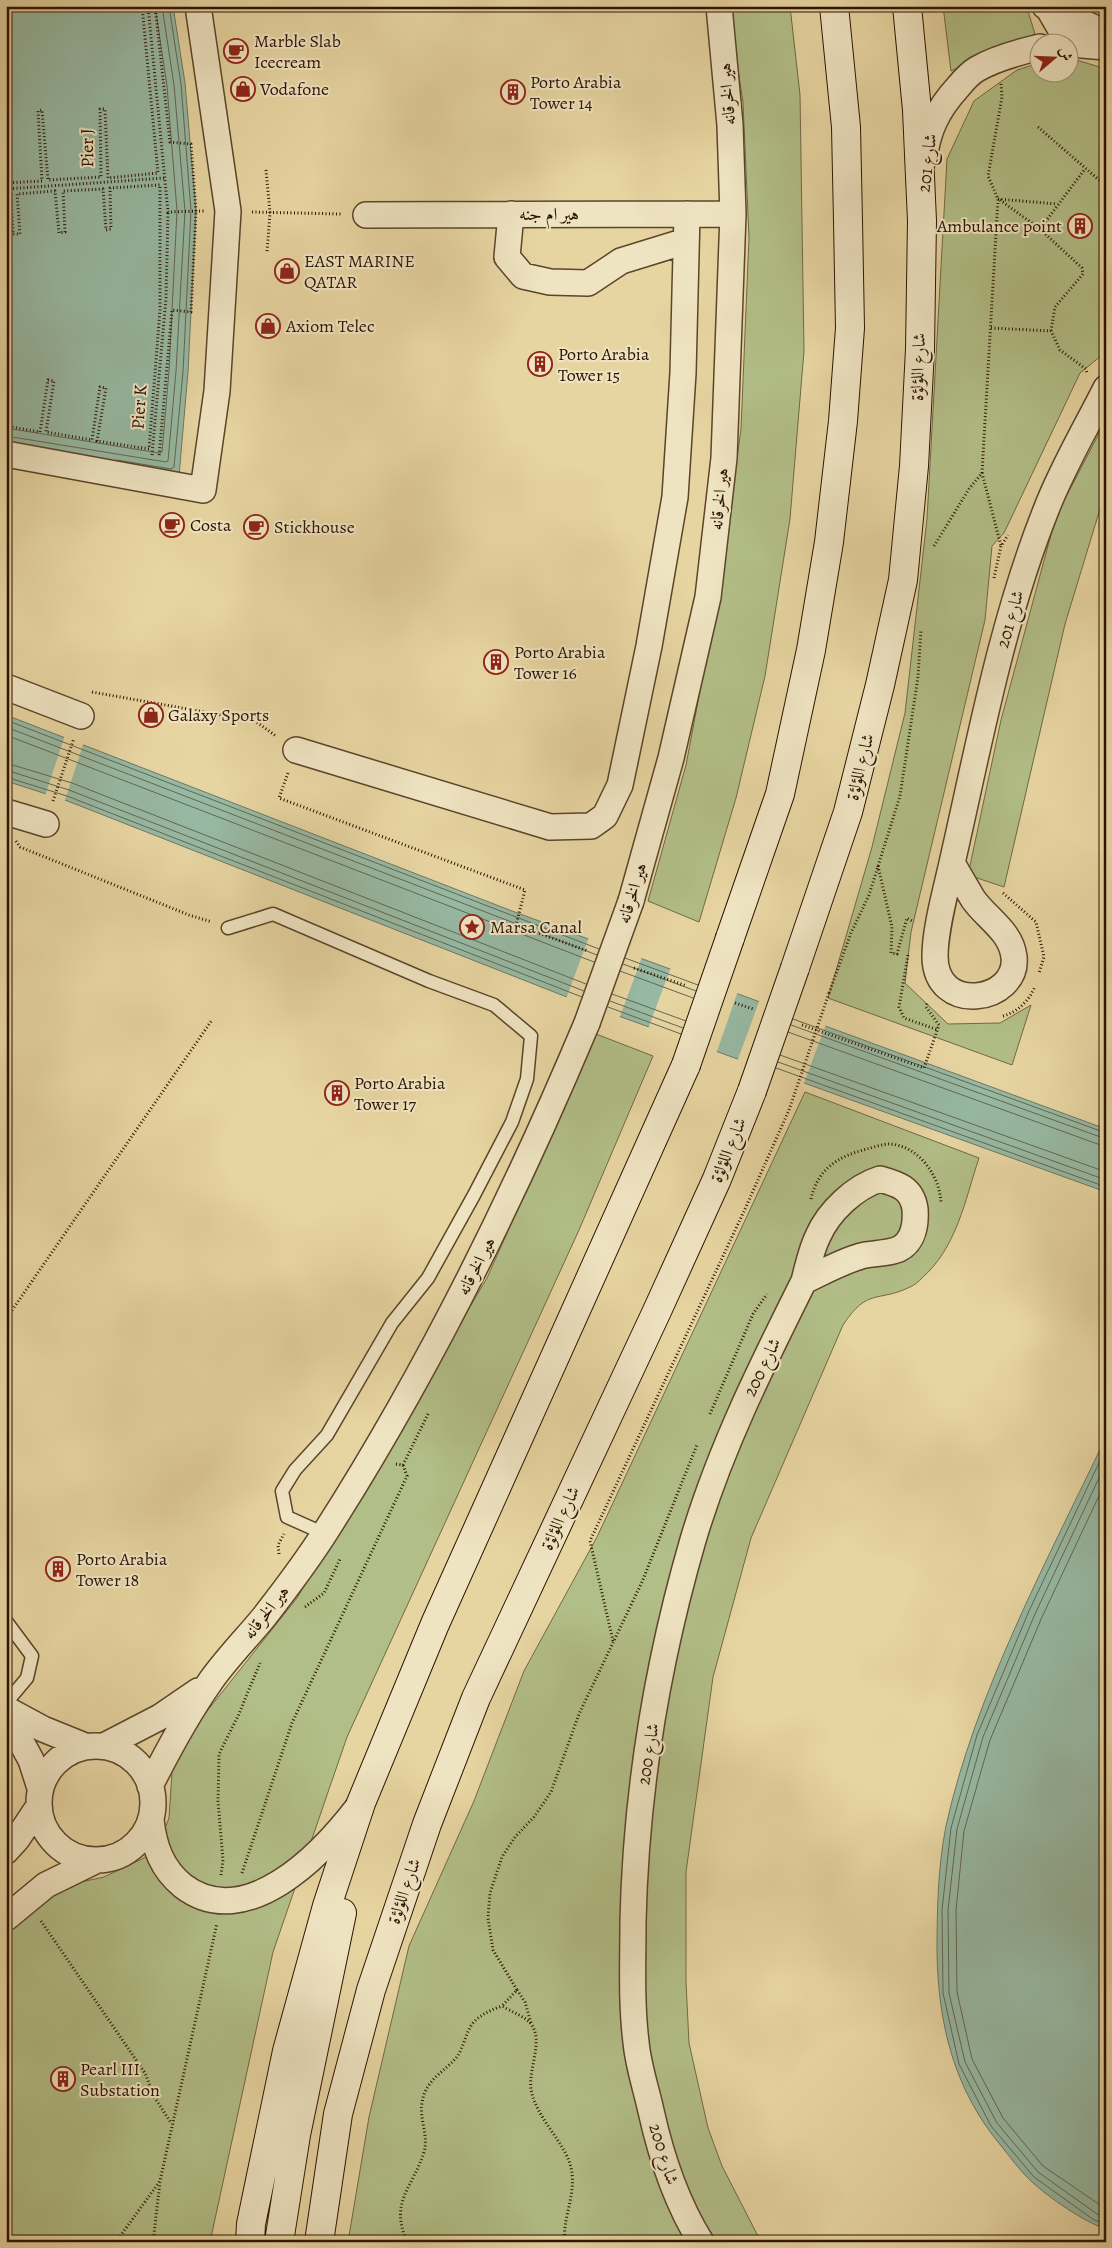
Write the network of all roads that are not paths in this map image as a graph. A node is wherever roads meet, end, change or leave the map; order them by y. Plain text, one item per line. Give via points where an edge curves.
1 (198, 6) edge
2 (719, 6) edge
3 (834, 6) edge
4 (907, 6) edge
5 (1047, 7) edge
6 (1062, 32) edge
7 (1106, 33) edge
8 (1080, 44) edge
9 (1106, 47) edge
10 (1030, 50) edge
11 (511, 214) junction
12 (687, 214) junction
13 (733, 214) junction
14 (366, 215) road end
15 (922, 221) junction
16 (686, 241) junction
17 (1106, 388) edge
18 (11, 444) edge
19 (6, 687) edge
20 (74, 719) road end
21 (296, 750) road end
22 (952, 862) junction
23 (228, 928) road end
24 (804, 1281) junction
25 (324, 1534) junction
26 (6, 1621) edge
27 (211, 1681) junction
28 (6, 1703) edge
29 (6, 1709) edge
30 (6, 1714) edge
31 (95, 1746) junction
32 (150, 1786) junction
33 (39, 1797) junction
34 (361, 1803) junction
35 (150, 1820) junction
36 (6, 1852) edge
37 (345, 1855) junction
38 (97, 1860) junction
39 (6, 1918) edge
40 (249, 2236) edge
41 (279, 2242) edge
42 (319, 2242) edge
43 (701, 2242) edge

1 - 18 street via 228,211 217,391 203,490
2 - 13 street, هير الخرقانه via 730,125
3 - 34 main road, bridge via 846,127 850,328 829,542 811,650 780,794 686,1065 435,1624
4 - 15 main road, شارع اللؤلؤة via 917,110
5 - 6 street
5 - 7 street
8 - 9 street
10 - 15 street, شارع 201 via 976,69 941,107 927,137
11 - 12 street, هير ام جنه
11 - 14 street, هير ام جنه
11 - 16 street via 508,257 523,276 550,282 588,283 621,261
12 - 13 street, هير ام جنه
12 - 16 street
13 - 25 street, هير الخرقانه, bridge via 724,458 708,597 670,758 631,900 587,1023 537,1141 481,1258 388,1433
15 - 42 main road, شارع اللؤلؤة, bridge via 920,349 904,580 848,812 752,1091 717,1179 476,1698 427,1824 371,1990 338,2114
16 - 21 street via 683,373 675,497 620,785 605,816 591,826 550,827
17 - 22 street, شارع 201 via 1046,510 1019,587
19 - 20 street
22 - 22 street, شارع 201 via 935,957 941,979 956,995 986,995 996,990 1012,972 1014,958 1011,945 974,899
23 - 25 lane via 273,914 494,1005 531,1036 527,1079 512,1122 470,1203 428,1278 392,1323 327,1435 295,1470 282,1492 287,1517
24 - 24 street, شارع 200 via 861,1256 898,1249 916,1225 909,1191 899,1184 880,1179 864,1184 818,1234
24 - 43 street, شارع 200 via 747,1395 694,1539 665,1652 643,1770 634,1880 632,1979 636,2044 654,2128 672,2183
25 - 27 street, هير الخرقانه via 264,1617
26 - 28 lane via 32,1656 27,1678
27 - 31 street, هير الخرقانه via 160,1717
27 - 32 street, هير الخرقانه via 178,1732
29 - 31 street via 43,1729
30 - 33 street via 30,1760
31 - 32 street via 120,1751 133,1760
31 - 33 street via 70,1751 57,1760 47,1773
32 - 35 street via 153,1803
33 - 36 street via 17,1839
33 - 38 street via 44,1827 57,1845 75,1856
34 - 35 street via 338,1832 304,1865 257,1895 225,1902 203,1898 188,1890 165,1868 157,1853
34 - 37 main road
35 - 38 street via 130,1849 114,1857
37 - 40 main road via 327,1906 287,2051
37 - 41 main road via 342,1912 296,2135
38 - 39 street via 46,1885

